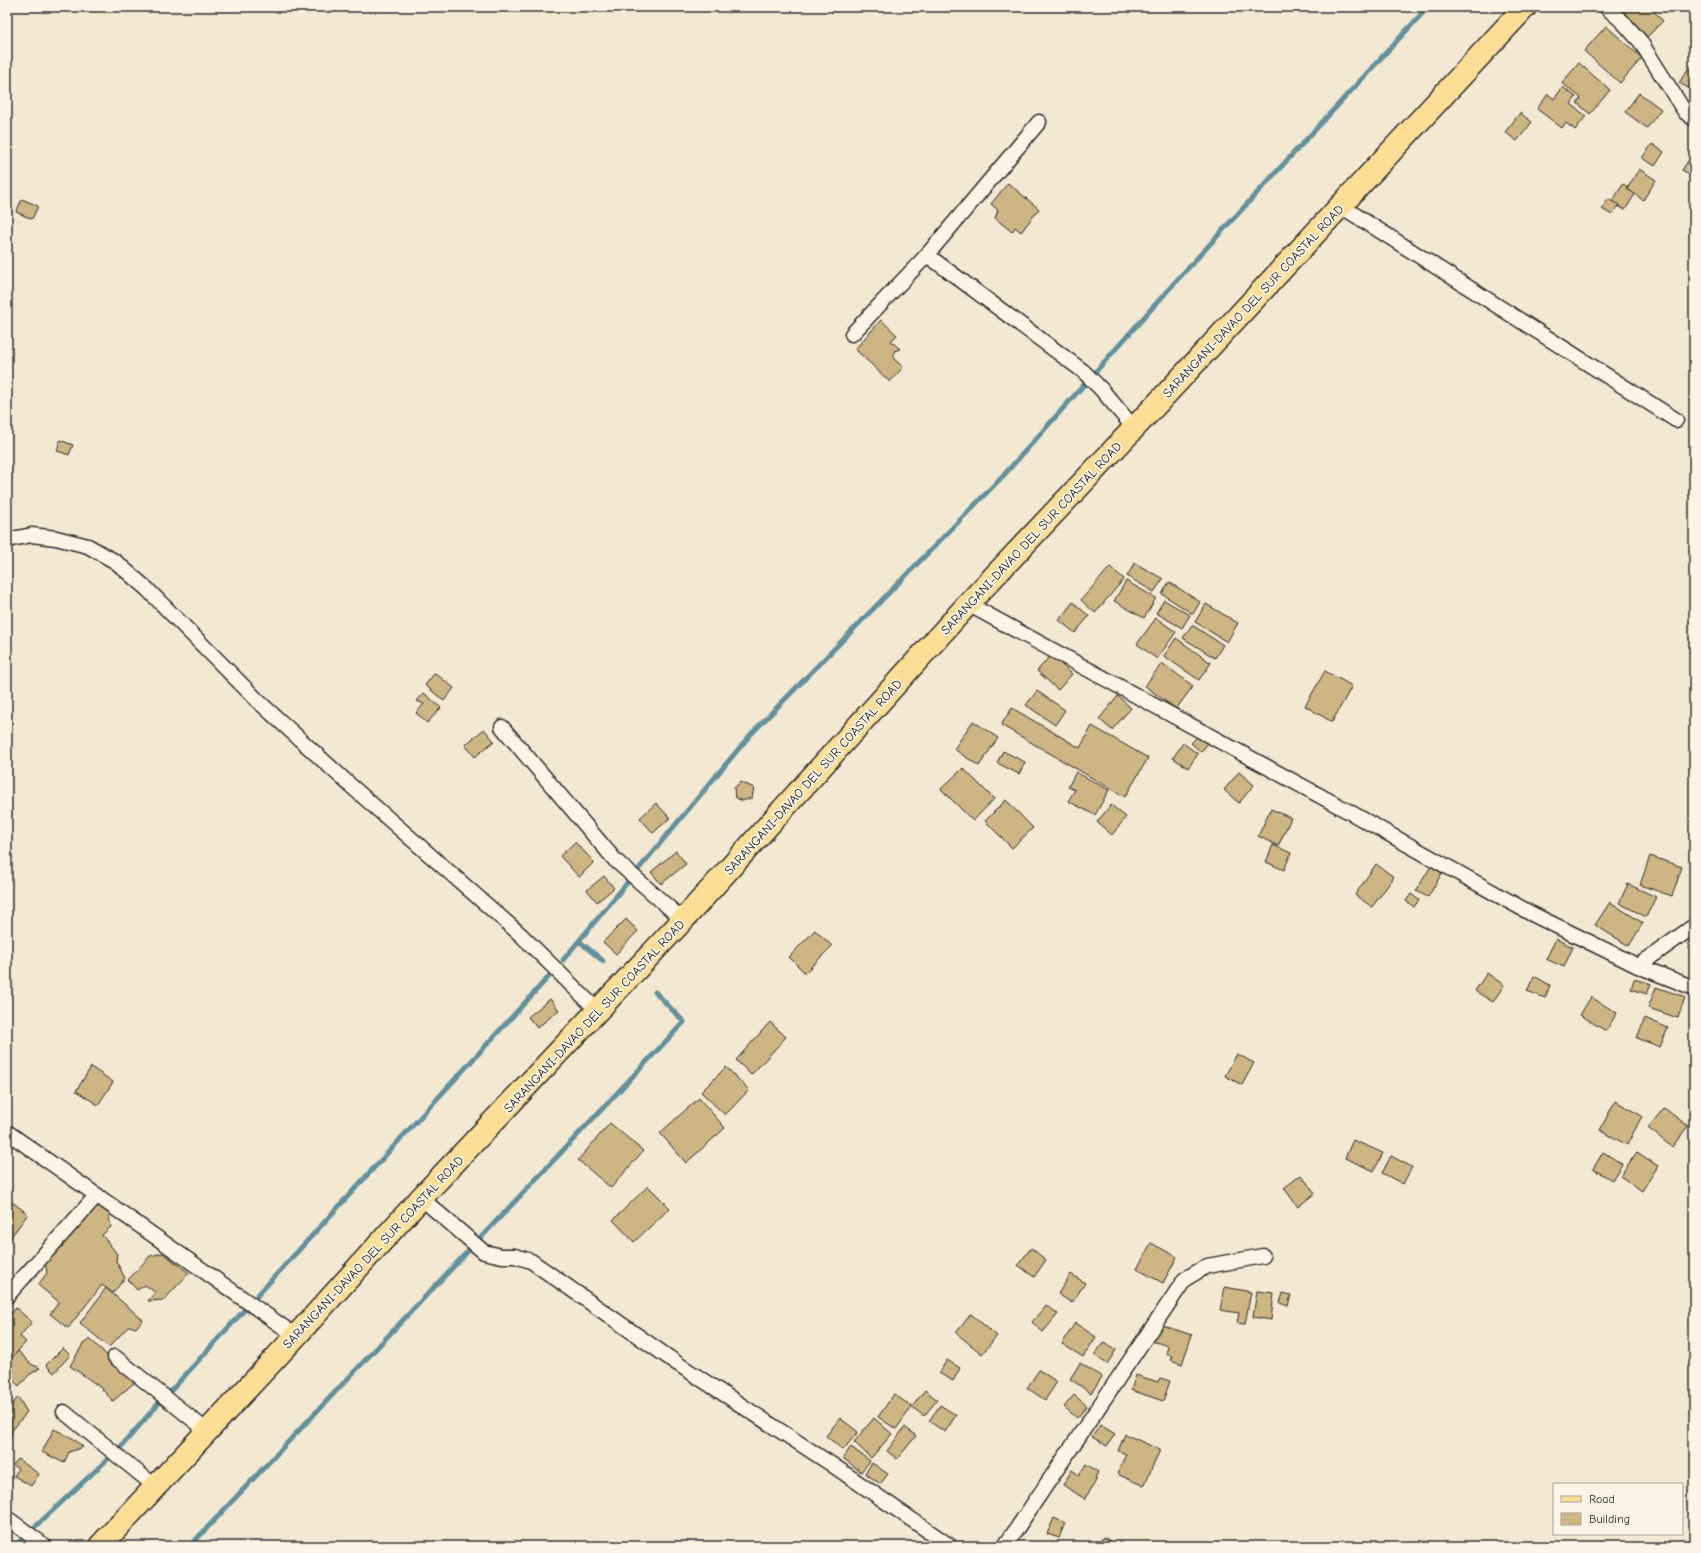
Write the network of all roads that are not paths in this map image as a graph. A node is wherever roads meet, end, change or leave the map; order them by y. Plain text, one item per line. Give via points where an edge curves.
1 (1525, 7) edge
2 (1606, 7) edge
3 (1694, 119) edge
4 (1039, 122) dead end
5 (1341, 206) junction
6 (927, 255) junction
7 (852, 334) dead end
8 (1676, 420) dead end
9 (1134, 428) junction
10 (7, 540) edge
11 (968, 604) junction
12 (502, 727) dead end
13 (683, 920) junction
14 (1694, 926) edge
15 (1638, 966) junction
16 (1694, 988) edge
17 (598, 1011) junction
18 (7, 1132) edge
19 (97, 1196) junction
20 (421, 1198) junction
21 (1263, 1256) dead end
22 (7, 1296) edge
23 (296, 1336) junction
24 (115, 1358) dead end
25 (64, 1412) dead end
26 (207, 1431) junction
27 (156, 1487) junction
28 (7, 1518) edge
29 (45, 1546) edge
30 (100, 1546) edge
31 (950, 1546) edge
32 (1005, 1546) edge

1 - 5 main road, SARANGANI-DAVAO DEL SUR COASTAL ROAD
2 - 3 street via 1640,41 1685,112
4 - 6 street
5 - 8 street
5 - 9 main road, SARANGANI-DAVAO DEL SUR COASTAL ROAD
6 - 7 street
6 - 9 street via 1083,371
9 - 11 main road, SARANGANI-DAVAO DEL SUR COASTAL ROAD
10 - 17 street via 32,535 56,538 88,546 116,562 147,589 258,701 521,935
11 - 13 main road, SARANGANI-DAVAO DEL SUR COASTAL ROAD
11 - 15 street via 1530,913
12 - 13 street via 615,860
13 - 17 main road, SARANGANI-DAVAO DEL SUR COASTAL ROAD
14 - 15 street
15 - 16 street
17 - 20 main road, SARANGANI-DAVAO DEL SUR COASTAL ROAD
18 - 19 street
19 - 22 street
19 - 23 street
20 - 23 main road, SARANGANI-DAVAO DEL SUR COASTAL ROAD
20 - 31 street via 484,1252 516,1256 531,1261 684,1368
21 - 32 street via 1207,1266 1185,1279
23 - 26 main road, SARANGANI-DAVAO DEL SUR COASTAL ROAD
24 - 26 street
25 - 27 street
26 - 27 main road, SARANGANI-DAVAO DEL SUR COASTAL ROAD
27 - 30 main road, SARANGANI-DAVAO DEL SUR COASTAL ROAD
28 - 29 street

